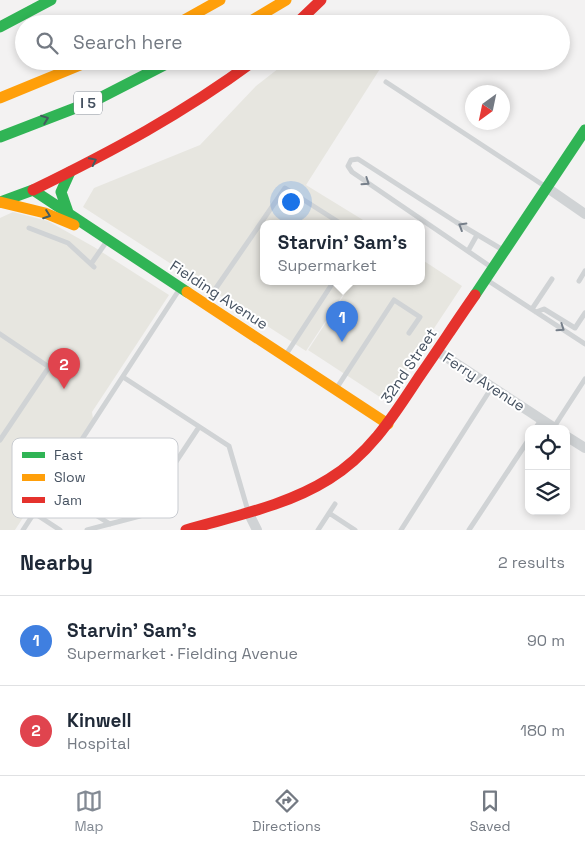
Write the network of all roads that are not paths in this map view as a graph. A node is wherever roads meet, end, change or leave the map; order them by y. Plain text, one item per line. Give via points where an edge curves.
1 (51, 0) edge
2 (220, 0) edge
3 (286, 0) edge
4 (321, 0) edge
5 (24, 15) edge
6 (192, 15) edge
7 (261, 15) edge
8 (305, 15) edge
9 (15, 19) edge
10 (0, 26) edge
11 (68, 70) edge
12 (154, 70) edge
13 (242, 70) edge
14 (386, 82) dead end
15 (0, 98) edge
16 (585, 130) edge
17 (0, 137) edge
18 (70, 172) junction
19 (546, 187) junction
20 (33, 190) junction
21 (0, 202) edge
22 (585, 214) edge
23 (70, 215) junction
24 (262, 220) edge
25 (335, 220) edge
26 (422, 220) edge
27 (425, 222) edge
28 (260, 223) edge
29 (29, 228) dead end
30 (477, 235) junction
31 (105, 239) junction
32 (468, 251) junction
33 (504, 251) junction
34 (493, 268) junction
35 (585, 272) edge
36 (485, 278) junction
37 (552, 279) dead end
38 (579, 281) dead end
39 (331, 285) edge
40 (180, 288) junction
41 (205, 304) junction
42 (534, 310) junction
43 (585, 313) edge
44 (410, 333) dead end
45 (0, 334) edge
46 (585, 344) edge
47 (437, 351) junction
48 (285, 356) junction
49 (123, 377) junction
50 (585, 379) edge
51 (492, 387) junction
52 (336, 390) junction
53 (542, 420) junction
54 (388, 424) junction
55 (538, 425) edge
56 (550, 425) edge
57 (556, 425) edge
58 (199, 427) junction
59 (84, 438) edge
60 (570, 439) edge
61 (0, 440) edge
62 (525, 445) edge
63 (585, 448) edge
64 (178, 459) edge
65 (334, 504) dead end
66 (248, 512) junction
67 (329, 513) junction
68 (30, 518) edge
69 (42, 518) edge
70 (101, 518) edge
71 (132, 518) edge
72 (110, 524) junction
73 (22, 530) edge
74 (60, 530) edge
75 (87, 530) edge
76 (186, 530) edge
77 (257, 530) edge
78 (318, 530) edge
79 (355, 530) edge
80 (401, 530) edge
81 (469, 530) edge

1 - 5 main road
2 - 6 main road
3 - 7 main road
4 - 8 main road
9 - 10 main road
11 - 15 main road, I 5
17 -> 12 main road, I 5 via 96,100
18 -> 13 main road via 128,143
14 - 19 lane
16 - 19 main road, 32nd Street
18 - 20 main road
18 - 23 main road via 61,192
19 - 22 street
19 - 33 main road, 32nd Street
20 - 21 main road
20 - 23 main road, Fielding Avenue
21 -> 31 main road via 45,213
23 - 31 main road, Fielding Avenue
24 - 25 lane via 284,188
30 -> 26 lane via 358,158 351,160 348,166 352,172
27 -> 32 lane
28 - 41 lane
29 - 31 lane via 68,243 93,266
30 - 32 lane
30 - 33 lane
31 - 40 main road, Fielding Avenue
32 - 34 lane
33 - 34 main road, 32nd Street
34 - 36 main road, 32nd Street
35 - 38 lane
36 - 42 lane
36 - 47 main road, 32nd Street
37 - 42 lane
39 - 48 lane
40 - 41 main road, Fielding Avenue
40 - 49 lane
41 - 48 main road, Fielding Avenue
42 - 43 lane via 544,309 575,328
42 -> 46 lane
44 - 52 lane via 420,317 394,300
45 - 61 lane via 49,367
47 - 51 street, Ferry Avenue
47 - 54 main road, 32nd Street
48 - 52 main road, Fielding Avenue
49 - 58 lane
49 - 59 lane
50 - 57 lane
51 - 53 street, Ferry Avenue
51 - 80 lane
52 - 54 main road, Fielding Avenue
53 - 55 lane
53 - 56 street, Ferry Avenue
54 - 66 main road, 32nd Street via 346,468 329,479 308,491
58 - 64 lane
58 - 66 lane via 229,446
60 - 63 street
62 - 81 lane
65 - 67 lane
66 - 76 main road, 32nd Street
66 - 77 street
67 - 78 lane
67 - 79 lane
68 - 73 lane
69 - 74 lane
70 - 72 lane
71 - 72 lane
72 - 75 lane

